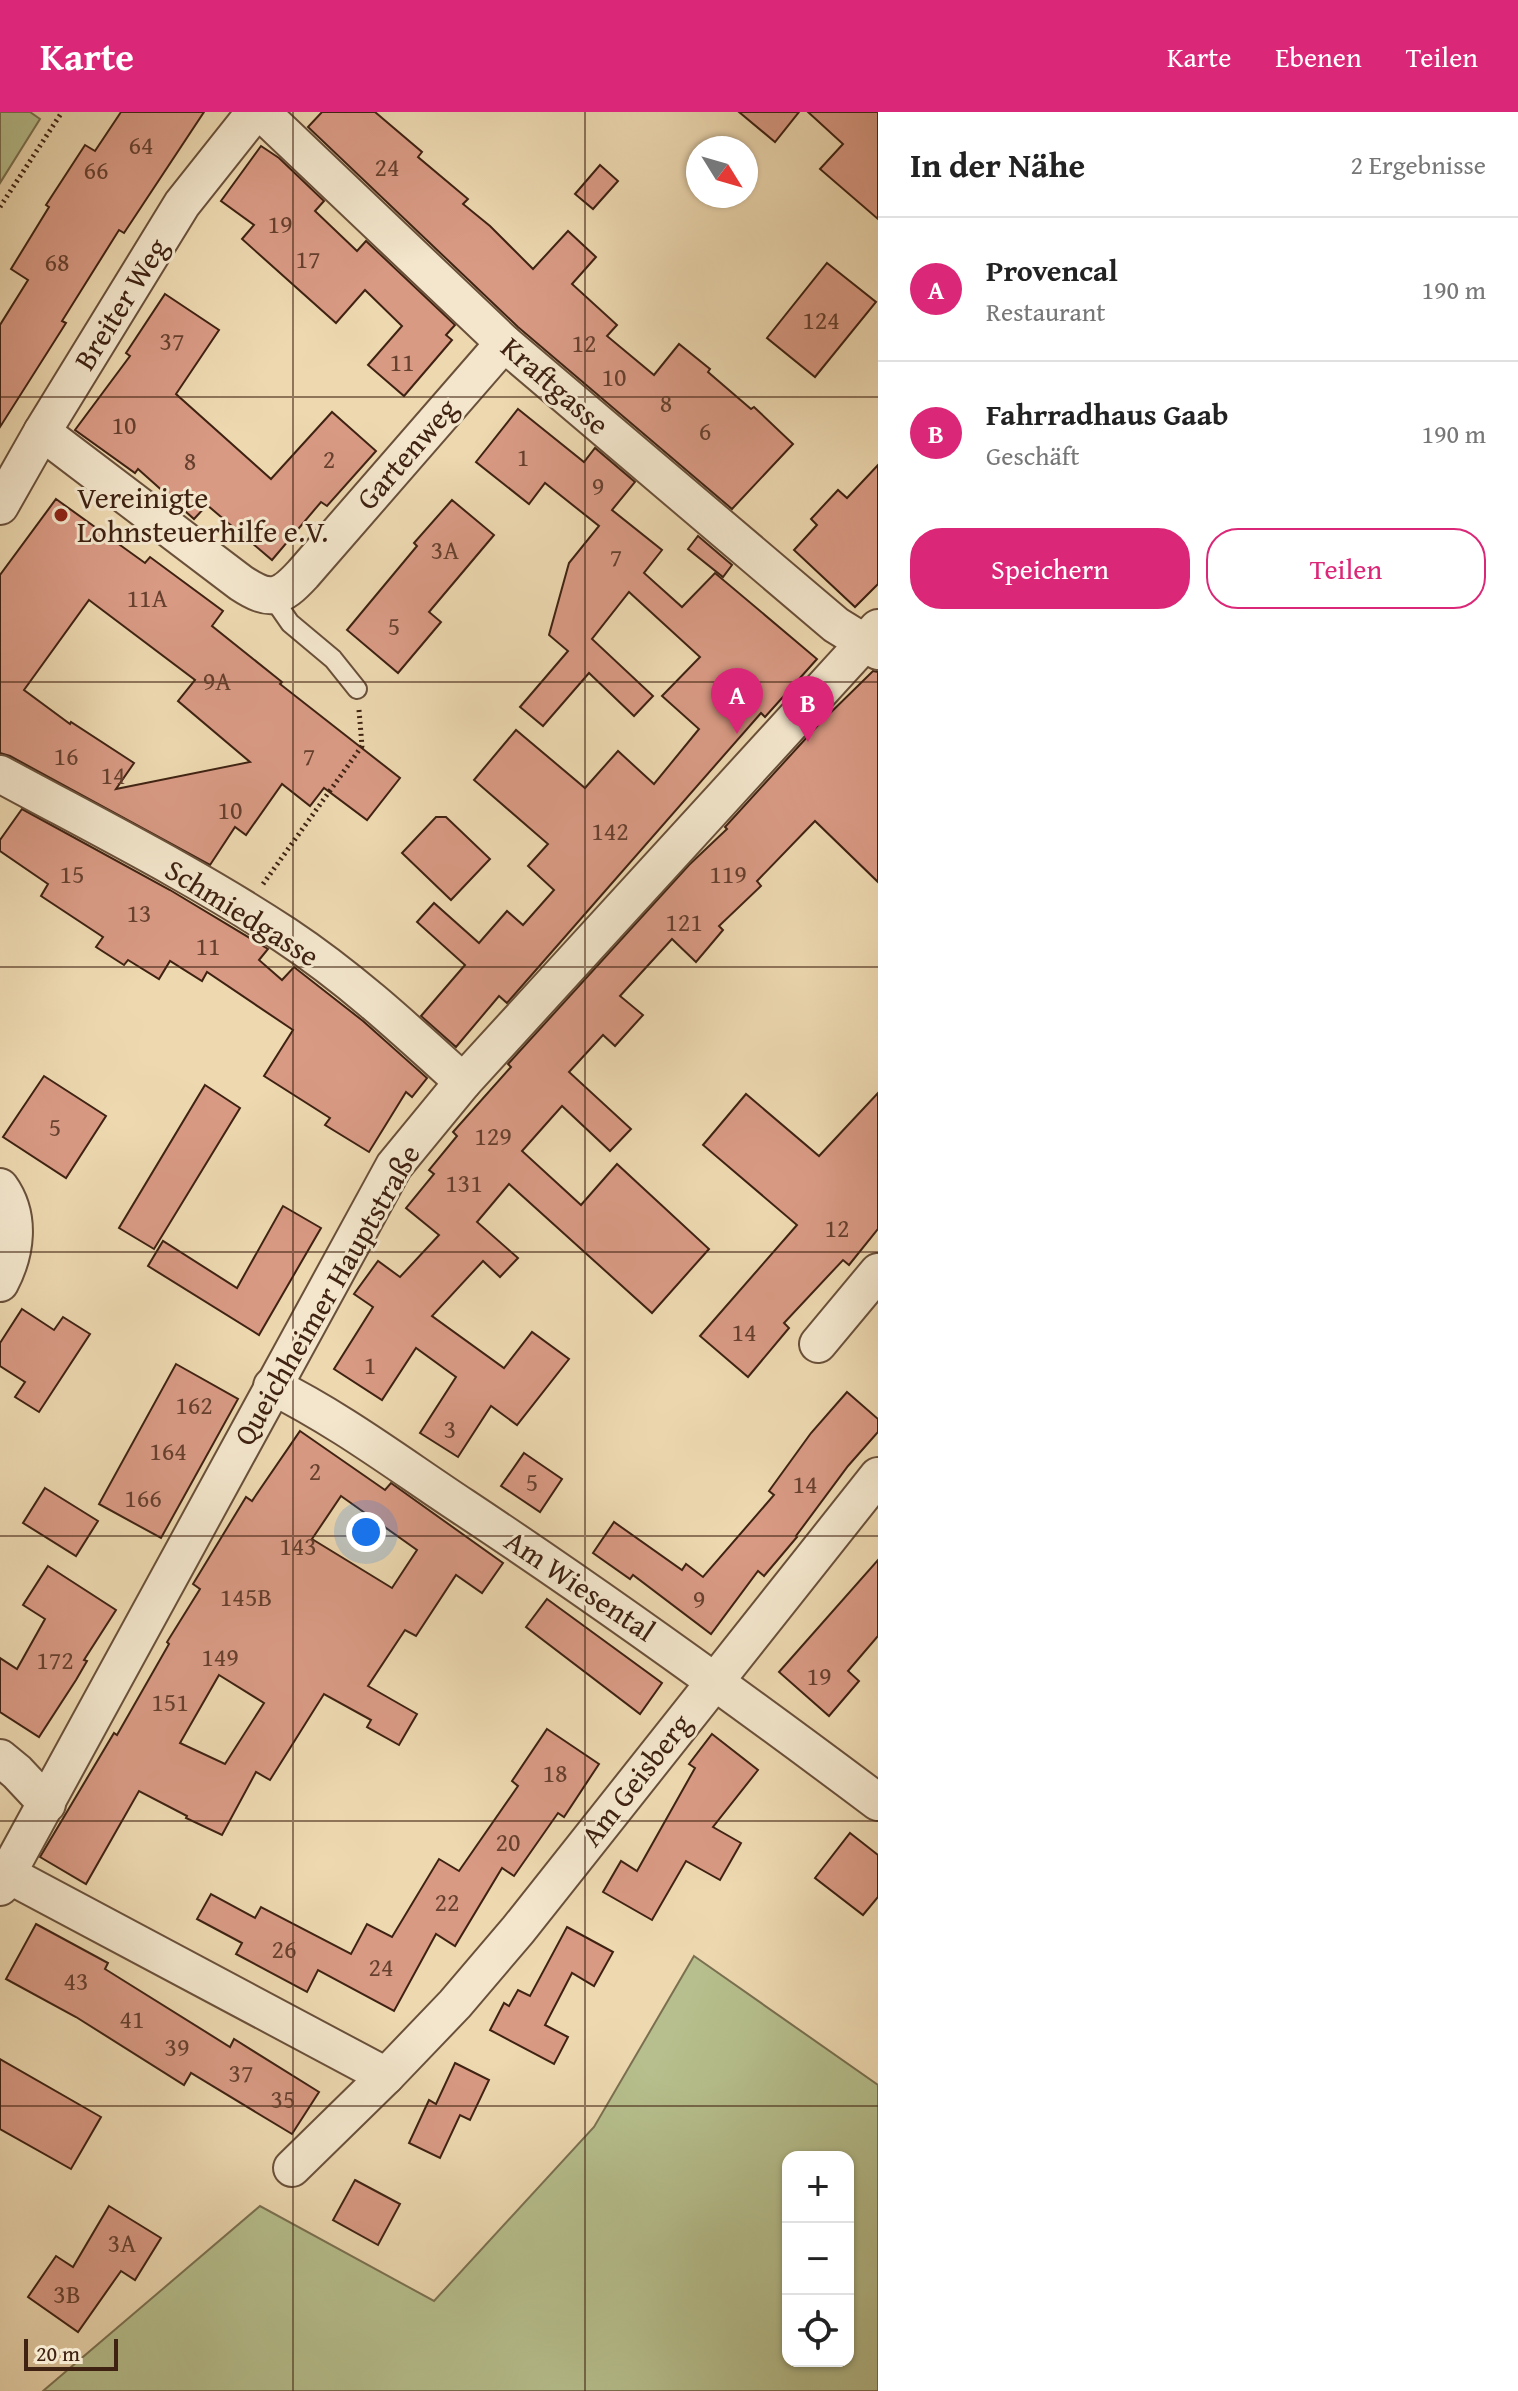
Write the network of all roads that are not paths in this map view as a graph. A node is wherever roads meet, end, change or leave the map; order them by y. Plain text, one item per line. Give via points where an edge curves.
1 (255, 112) edge
2 (261, 112) edge
3 (504, 343) junction
4 (42, 432) junction
5 (0, 506) edge
6 (272, 597) junction
7 (873, 641) edge
8 (357, 689) road end
9 (0, 774) edge
10 (463, 1082) junction
11 (0, 1187) edge
12 (878, 1272) edge
13 (0, 1283) edge
14 (818, 1344) dead end
15 (272, 1386) junction
16 (878, 1476) edge
17 (714, 1680) junction
18 (0, 1758) edge
19 (878, 1802) edge
20 (47, 1804) junction
21 (4, 1880) edge
22 (386, 2076) junction
23 (292, 2168) dead end

1 - 4 street, Breiter Weg via 182,204
2 - 3 street, Kraftgasse
3 - 6 street, Gartenweg via 303,574
3 - 7 street, Kraftgasse via 836,625
4 - 5 street, Breiter Weg
4 - 6 street via 241,583
6 - 8 lane via 290,623 333,659
7 - 10 street, Queichheimer Hauptstraße
9 - 10 street, Schmiedgasse via 244,910 338,973
10 - 15 street, Queichheimer Hauptstraße via 394,1166
11 - 13 street via 11,1207 14,1231 13,1255
12 - 14 street
15 - 17 street, Am Wiesental via 474,1514
15 - 20 street, Queichheimer Hauptstraße
16 - 17 street, Am Geisberg
17 - 19 street, Am Wiesental
17 - 22 street, Am Geisberg via 518,1930
18 - 20 street
20 - 21 street, Queichheimer Hauptstraße
21 - 22 street
22 - 23 street, Am Geisberg

